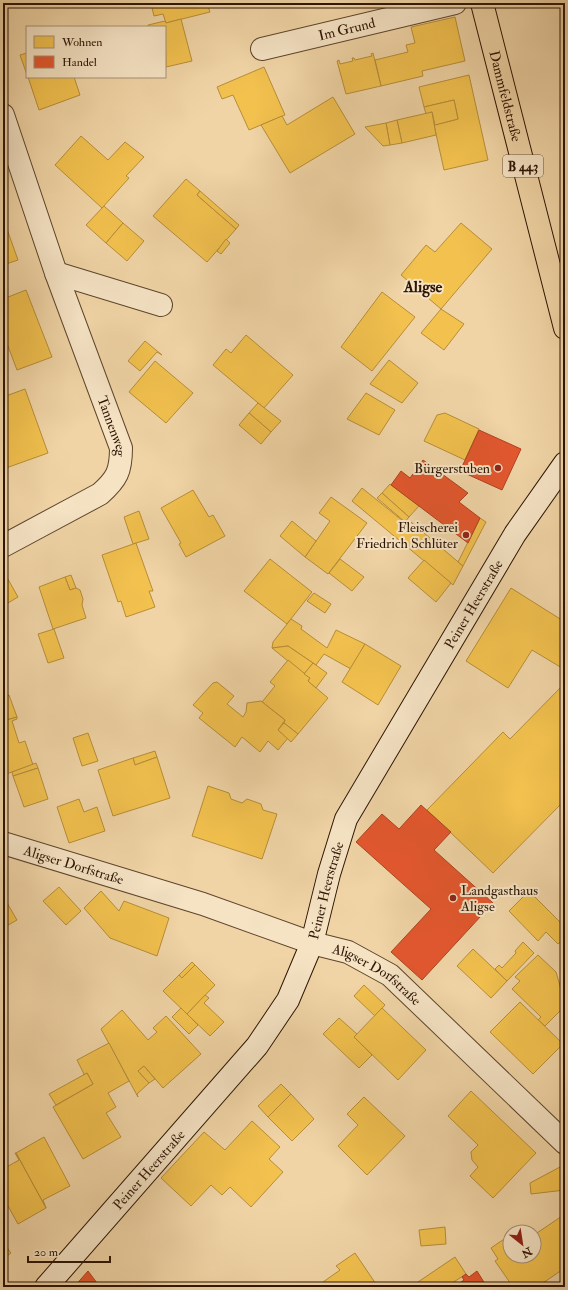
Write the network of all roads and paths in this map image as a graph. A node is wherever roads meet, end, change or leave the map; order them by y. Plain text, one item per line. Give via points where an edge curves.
1 (455, 3) edge
2 (482, 3) edge
3 (262, 49) dead end
4 (3, 115) edge
5 (56, 273) junction
6 (161, 305) dead end
7 (565, 328) edge
8 (565, 463) edge
9 (3, 546) edge
10 (3, 843) edge
11 (312, 943) junction
12 (565, 1143) edge
13 (46, 1287) edge

1 - 3 street, Im Grund
2 - 7 main road, Dammfeldstraße / B 443
4 - 5 street, Tannenweg
5 - 6 street
5 - 9 street, Tannenweg via 122,448 121,466 113,482 100,494
8 - 11 street, Peiner Heerstraße via 515,534 346,819
10 - 11 street, Aligser Dorfstraße via 203,904
11 - 12 street, Aligser Dorfstraße via 348,952 390,975
11 - 13 street, Peiner Heerstraße via 288,1000 257,1046

